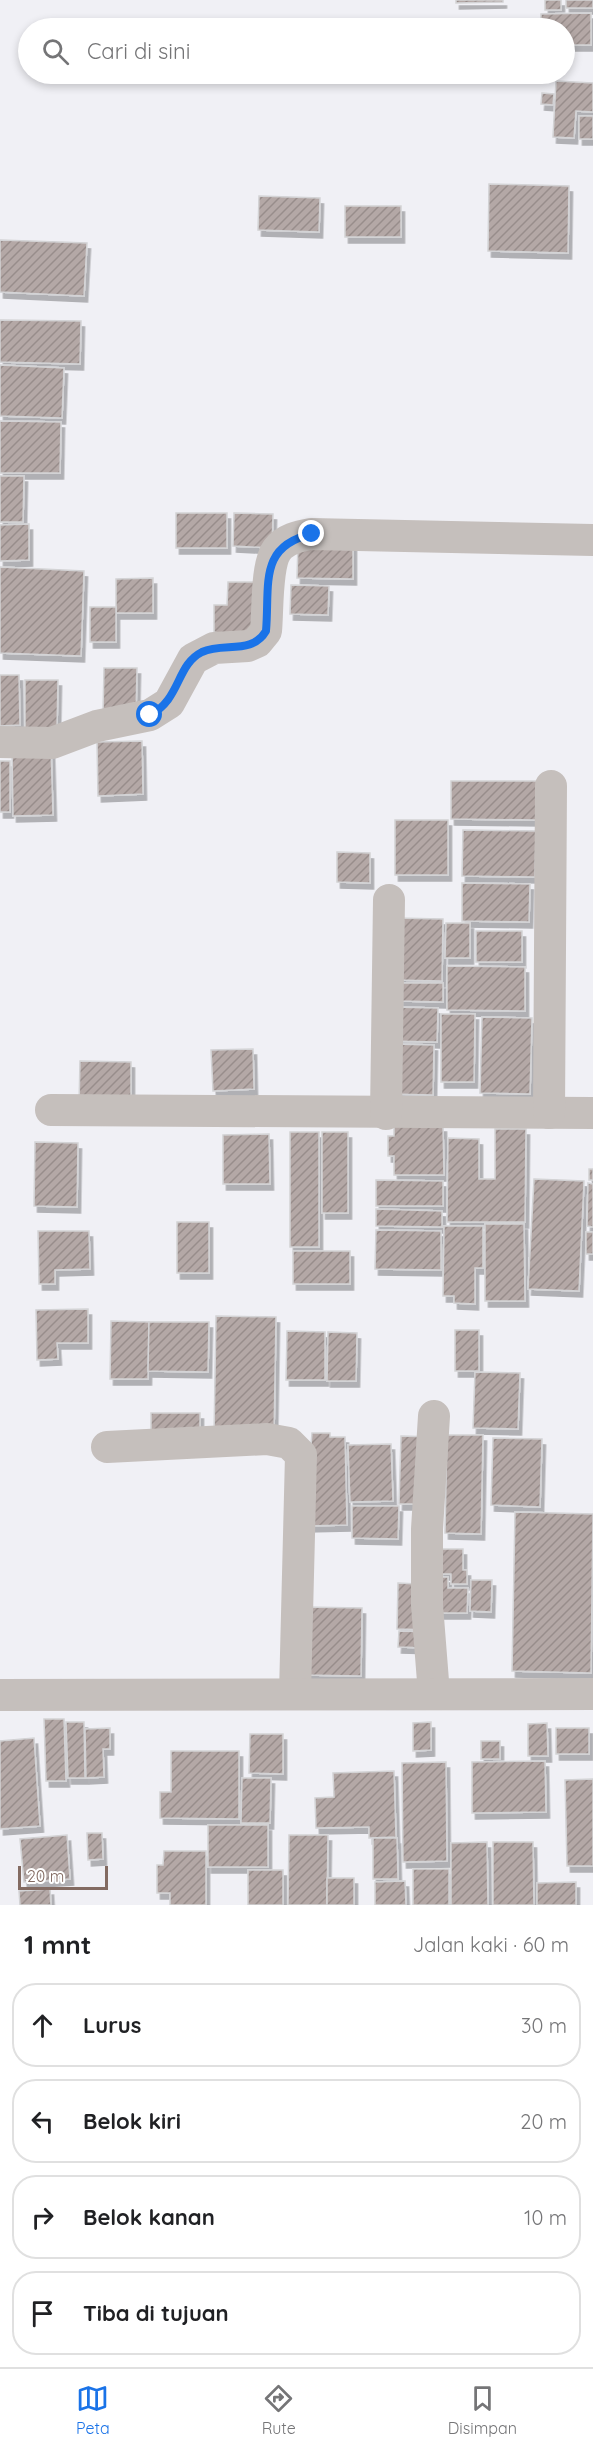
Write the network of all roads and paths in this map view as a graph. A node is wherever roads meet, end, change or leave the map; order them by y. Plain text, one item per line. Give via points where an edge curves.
1 (593, 540) edge
2 (0, 742) edge
3 (551, 786) dead end
4 (389, 900) dead end
5 (51, 1110) dead end
6 (549, 1113) junction
7 (593, 1113) edge
8 (386, 1114) junction
9 (434, 1416) dead end
10 (107, 1447) dead end
11 (295, 1694) junction
12 (434, 1694) junction
13 (593, 1694) edge
14 (0, 1695) edge

1 - 2 street via 312,534 295,537 277,550 272,561 263,636 248,646 214,648 193,658 168,703 159,710 52,743
3 - 6 street
4 - 8 street
5 - 8 street
6 - 7 street
6 - 8 street
9 - 12 street via 427,1529 427,1605
10 - 11 street via 248,1438 279,1440 296,1448 301,1455
11 - 12 street
11 - 14 street
12 - 13 street

